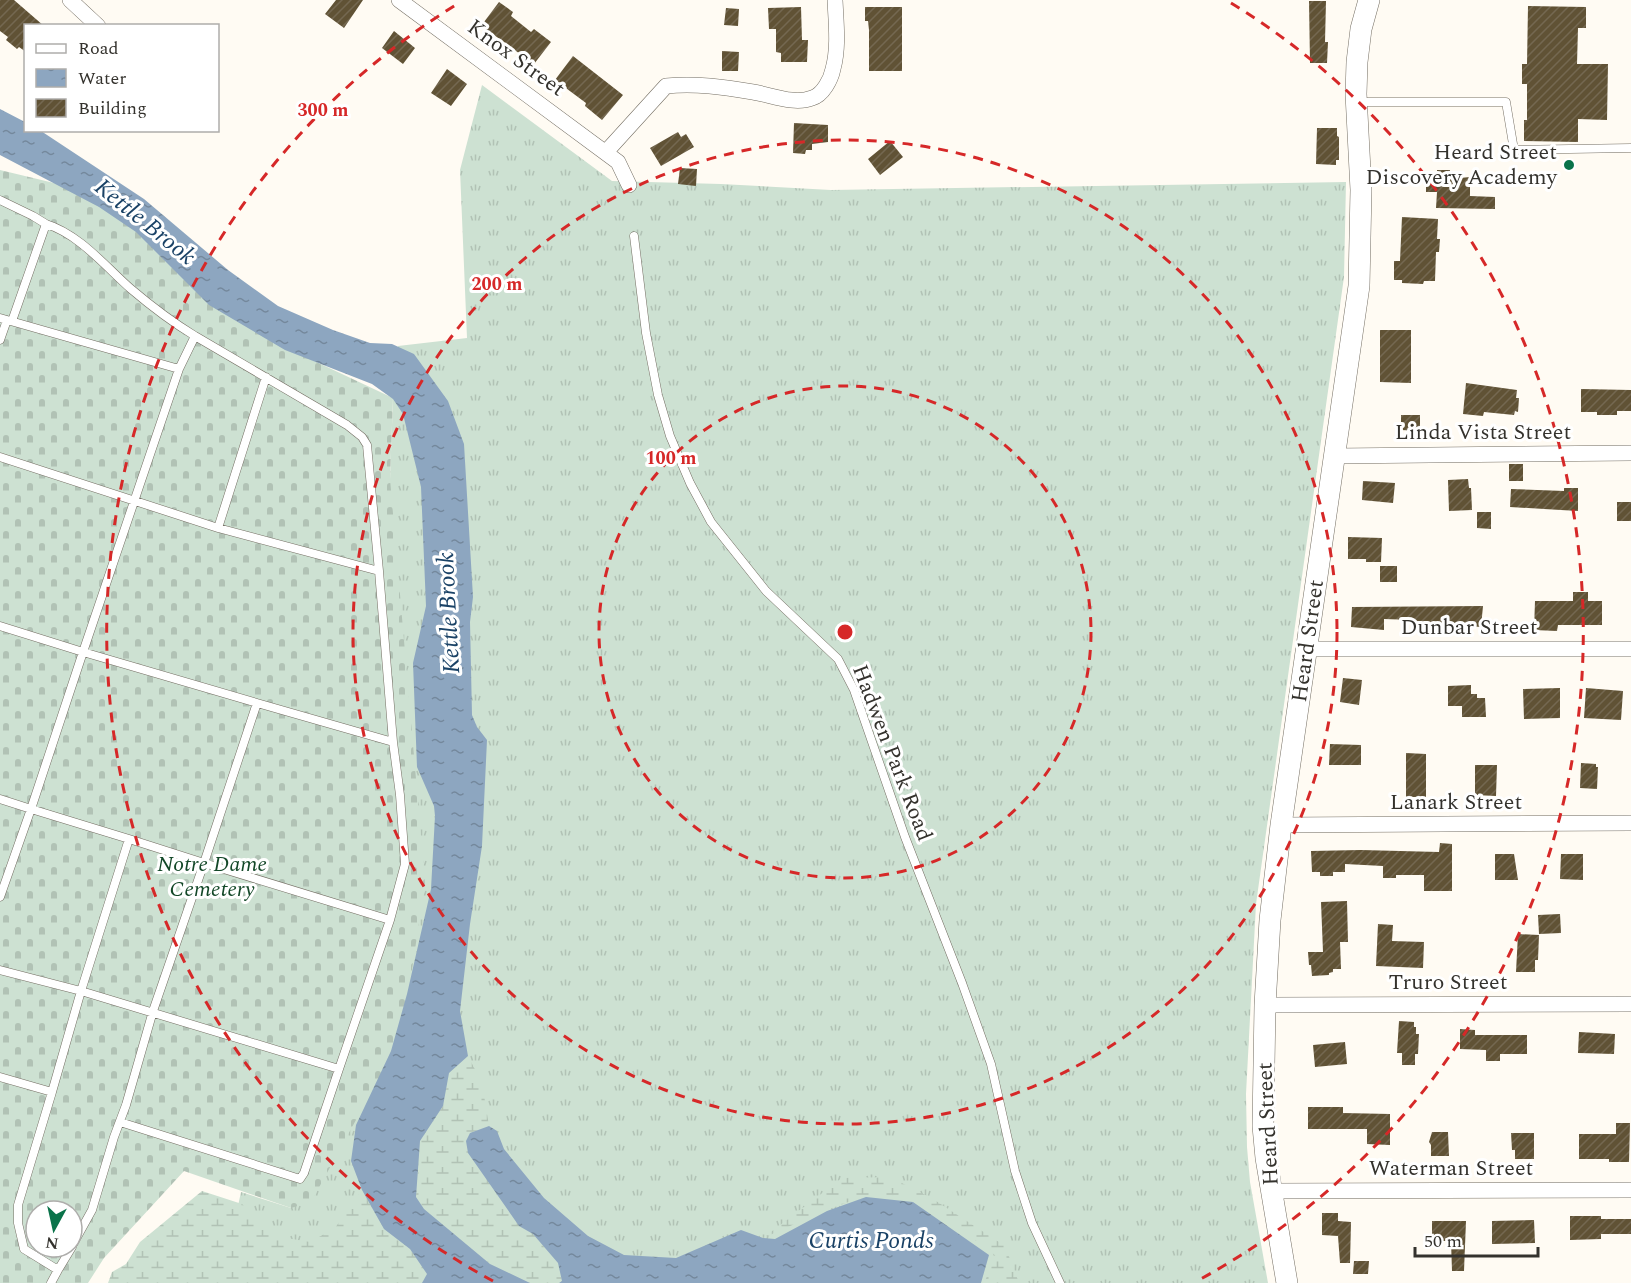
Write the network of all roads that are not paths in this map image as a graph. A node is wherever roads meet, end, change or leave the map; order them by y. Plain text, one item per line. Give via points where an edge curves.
1 (70, 0) edge
2 (399, 0) edge
3 (835, 0) edge
4 (1370, 0) edge
5 (96, 24) edge
6 (1356, 102) junction
7 (1631, 148) edge
8 (606, 152) junction
9 (629, 185) dead end
10 (0, 200) edge
11 (46, 224) junction
12 (634, 236) dead end
13 (6, 320) edge
14 (195, 336) junction
15 (0, 340) edge
16 (179, 369) junction
17 (266, 377) junction
18 (1631, 453) edge
19 (1335, 456) junction
20 (0, 457) edge
21 (135, 501) junction
22 (218, 528) junction
23 (379, 571) junction
24 (0, 626) edge
25 (1307, 649) junction
26 (1631, 649) edge
27 (83, 652) junction
28 (257, 703) junction
29 (393, 742) junction
30 (0, 800) edge
31 (31, 809) junction
32 (1631, 824) edge
33 (1281, 825) junction
34 (129, 839) junction
35 (204, 862) junction
36 (0, 897) edge
37 (390, 920) junction
38 (0, 970) edge
39 (81, 990) junction
40 (1631, 1004) edge
41 (1265, 1005) junction
42 (153, 1011) junction
43 (339, 1069) junction
44 (0, 1077) edge
45 (52, 1092) junction
46 (120, 1122) junction
47 (1631, 1190) edge
48 (1271, 1191) junction
49 (84, 1225) edge
50 (65, 1259) edge
51 (58, 1270) junction
52 (51, 1283) edge
53 (1060, 1283) edge
54 (1287, 1283) edge

1 - 5 street
2 - 8 street, Knox Street
3 - 8 street via 837,46 833,71 826,87 814,98 792,101 717,87 666,86
4 - 6 street, Heard Street via 1361,29
6 - 7 lane via 1506,102 1514,150
6 - 19 street, Heard Street via 1361,190 1359,286
8 - 9 street, Knox Street via 618,162
10 - 11 lane
11 - 13 lane
11 - 14 lane via 83,246 170,320
12 - 53 lane, Hadwen Park Road via 646,333 670,436 711,522 766,591 838,659 854,690 904,837 991,1064 1015,1171 1032,1224
13 - 15 lane
13 - 16 lane
14 - 16 lane
14 - 17 lane
16 - 21 lane
17 - 22 lane
17 - 23 lane via 347,425 367,445
18 - 19 street, Linda Vista Street
19 - 25 street, Heard Street
20 - 21 lane
21 - 22 lane
21 - 27 lane
22 - 23 lane
23 - 29 lane
24 - 27 lane
25 - 26 street, Dunbar Street
25 - 33 street, Heard Street
27 - 28 lane
27 - 31 lane
28 - 29 lane
28 - 35 lane
29 - 37 lane via 405,864
30 - 31 lane
31 - 34 lane
31 - 36 lane
32 - 33 street, Lanark Street
33 - 41 street, Heard Street
34 - 35 lane
34 - 39 lane
35 - 37 lane
35 - 42 lane
37 - 43 lane
38 - 39 lane
39 - 42 lane
39 - 45 lane
40 - 41 street, Truro Street
41 - 48 street, Heard Street via 1263,1126
42 - 43 lane
42 - 46 lane
43 - 46 lane via 300,1179
44 - 45 lane
45 - 51 lane via 18,1205 18,1223 24,1249
46 - 49 lane
47 - 48 street, Waterman Street
48 - 54 street, Heard Street
50 - 51 lane
51 - 52 lane

